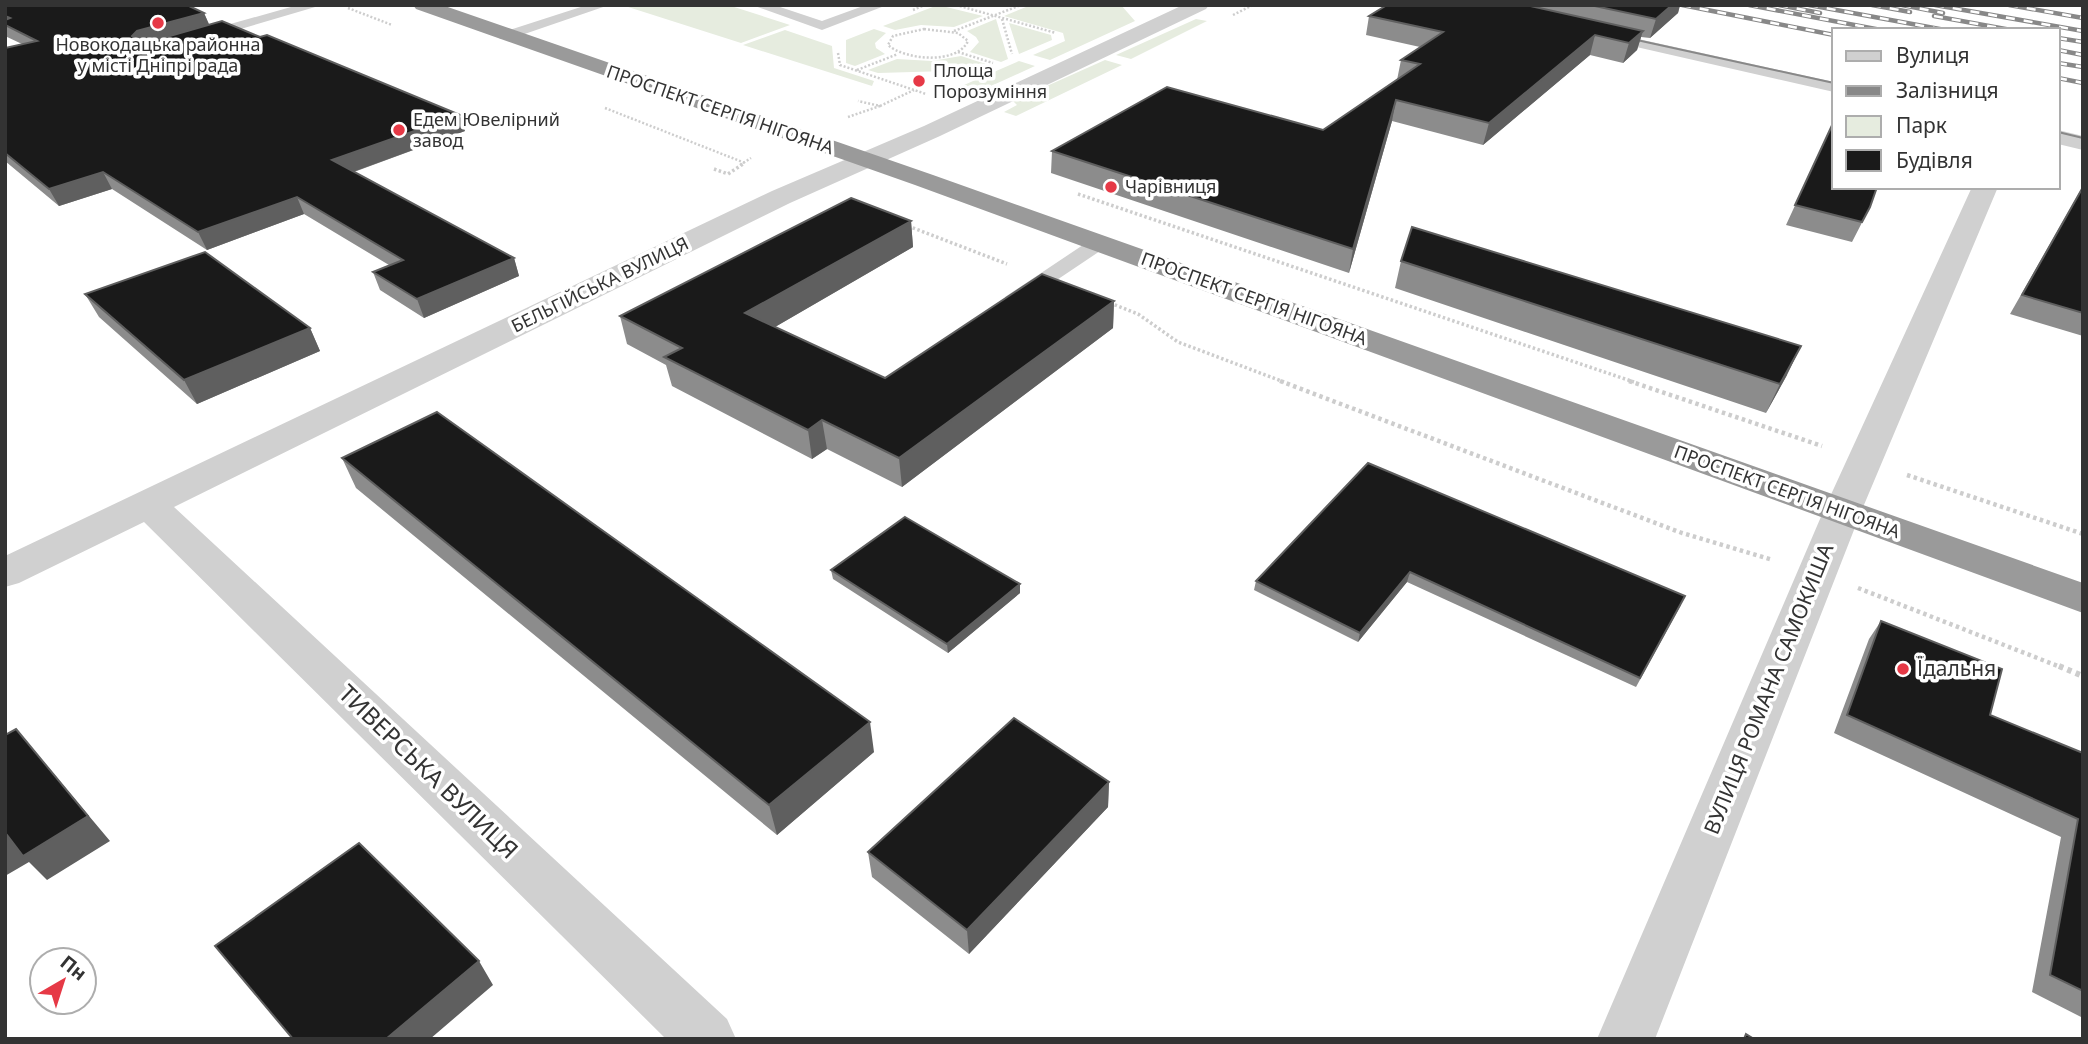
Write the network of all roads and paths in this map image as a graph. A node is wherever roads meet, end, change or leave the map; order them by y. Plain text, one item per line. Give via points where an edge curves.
1 (315, 5) edge
2 (423, 5) edge
3 (602, 5) edge
4 (759, 5) edge
5 (880, 5) edge
6 (925, 5) edge
7 (956, 5) edge
8 (1021, 5) edge
9 (1199, 5) edge
10 (904, 13) dead end
11 (995, 16) junction
12 (1002, 18) junction
13 (1581, 31) edge
14 (954, 32) junction
15 (505, 36) junction
16 (188, 40) edge
17 (1059, 40) dead end
18 (838, 51) dead end
19 (957, 52) junction
20 (899, 54) junction
21 (1014, 60) dead end
22 (1002, 65) dead end
23 (856, 71) junction
24 (1832, 87) edge
25 (915, 90) junction
26 (931, 96) dead end
27 (858, 101) dead end
28 (880, 106) junction
29 (842, 119) dead end
30 (2060, 137) edge
31 (2083, 143) edge
32 (751, 158) dead end
33 (865, 160) junction
34 (714, 169) dead end
35 (1984, 189) edge
36 (1070, 191) edge
37 (902, 224) edge
38 (1099, 243) junction
39 (1045, 278) junction
40 (999, 308) edge
41 (1864, 460) junction
42 (149, 505) junction
43 (1842, 512) junction
44 (2083, 534) edge
45 (1817, 572) junction
46 (5, 573) edge
47 (2083, 598) edge
48 (2083, 676) edge
49 (707, 1039) edge
50 (1626, 1039) edge

1 - 16 lane
2 - 15 highway, ПРОСПЕКТ СЕРГІЯ НІГОЯНА
3 - 15 lane
4 - 5 lane via 822,26
6 - 10 path
7 - 11 path
8 - 11 path
9 - 33 street, БЕЛЬГІЙСЬКА ВУЛИЦЯ
11 - 12 path
11 - 14 path
12 - 17 path via 1057,34
12 - 21 path
13 - 24 lane
14 - 19 path via 968,41
14 - 20 path via 924,29 901,33 888,41
15 - 33 highway, ПРОСПЕКТ СЕРГІЯ НІГОЯНА
18 - 23 path via 840,65
19 - 20 path via 924,57
19 - 22 path
20 - 23 path
23 - 25 path
25 - 26 path
25 - 28 path
27 - 28 path
28 - 29 path
30 - 31 street
32 - 34 path via 728,174
33 - 38 highway, ПРОСПЕКТ СЕРГІЯ НІГОЯНА
33 - 42 street, БЕЛЬГІЙСЬКА ВУЛИЦЯ
35 - 41 street, ВУЛИЦЯ РОМАНА САМОКИША
36 - 41 path
37 - 39 path
38 - 39 lane
38 - 43 highway, ПРОСПЕКТ СЕРГІЯ НІГОЯНА
39 - 40 lane
39 - 45 path via 1138,314 1178,342 1230,362 1682,533
41 - 43 street, ВУЛИЦЯ РОМАНА САМОКИША
41 - 44 path
42 - 46 street, БЕЛЬГІЙСЬКА ВУЛИЦЯ
42 - 49 street, ТИВЕРСЬКА ВУЛИЦЯ
43 - 45 street, ВУЛИЦЯ РОМАНА САМОКИША
43 - 47 highway, ПРОСПЕКТ СЕРГІЯ НІГОЯНА
45 - 48 path
45 - 50 street, ВУЛИЦЯ РОМАНА САМОКИША

